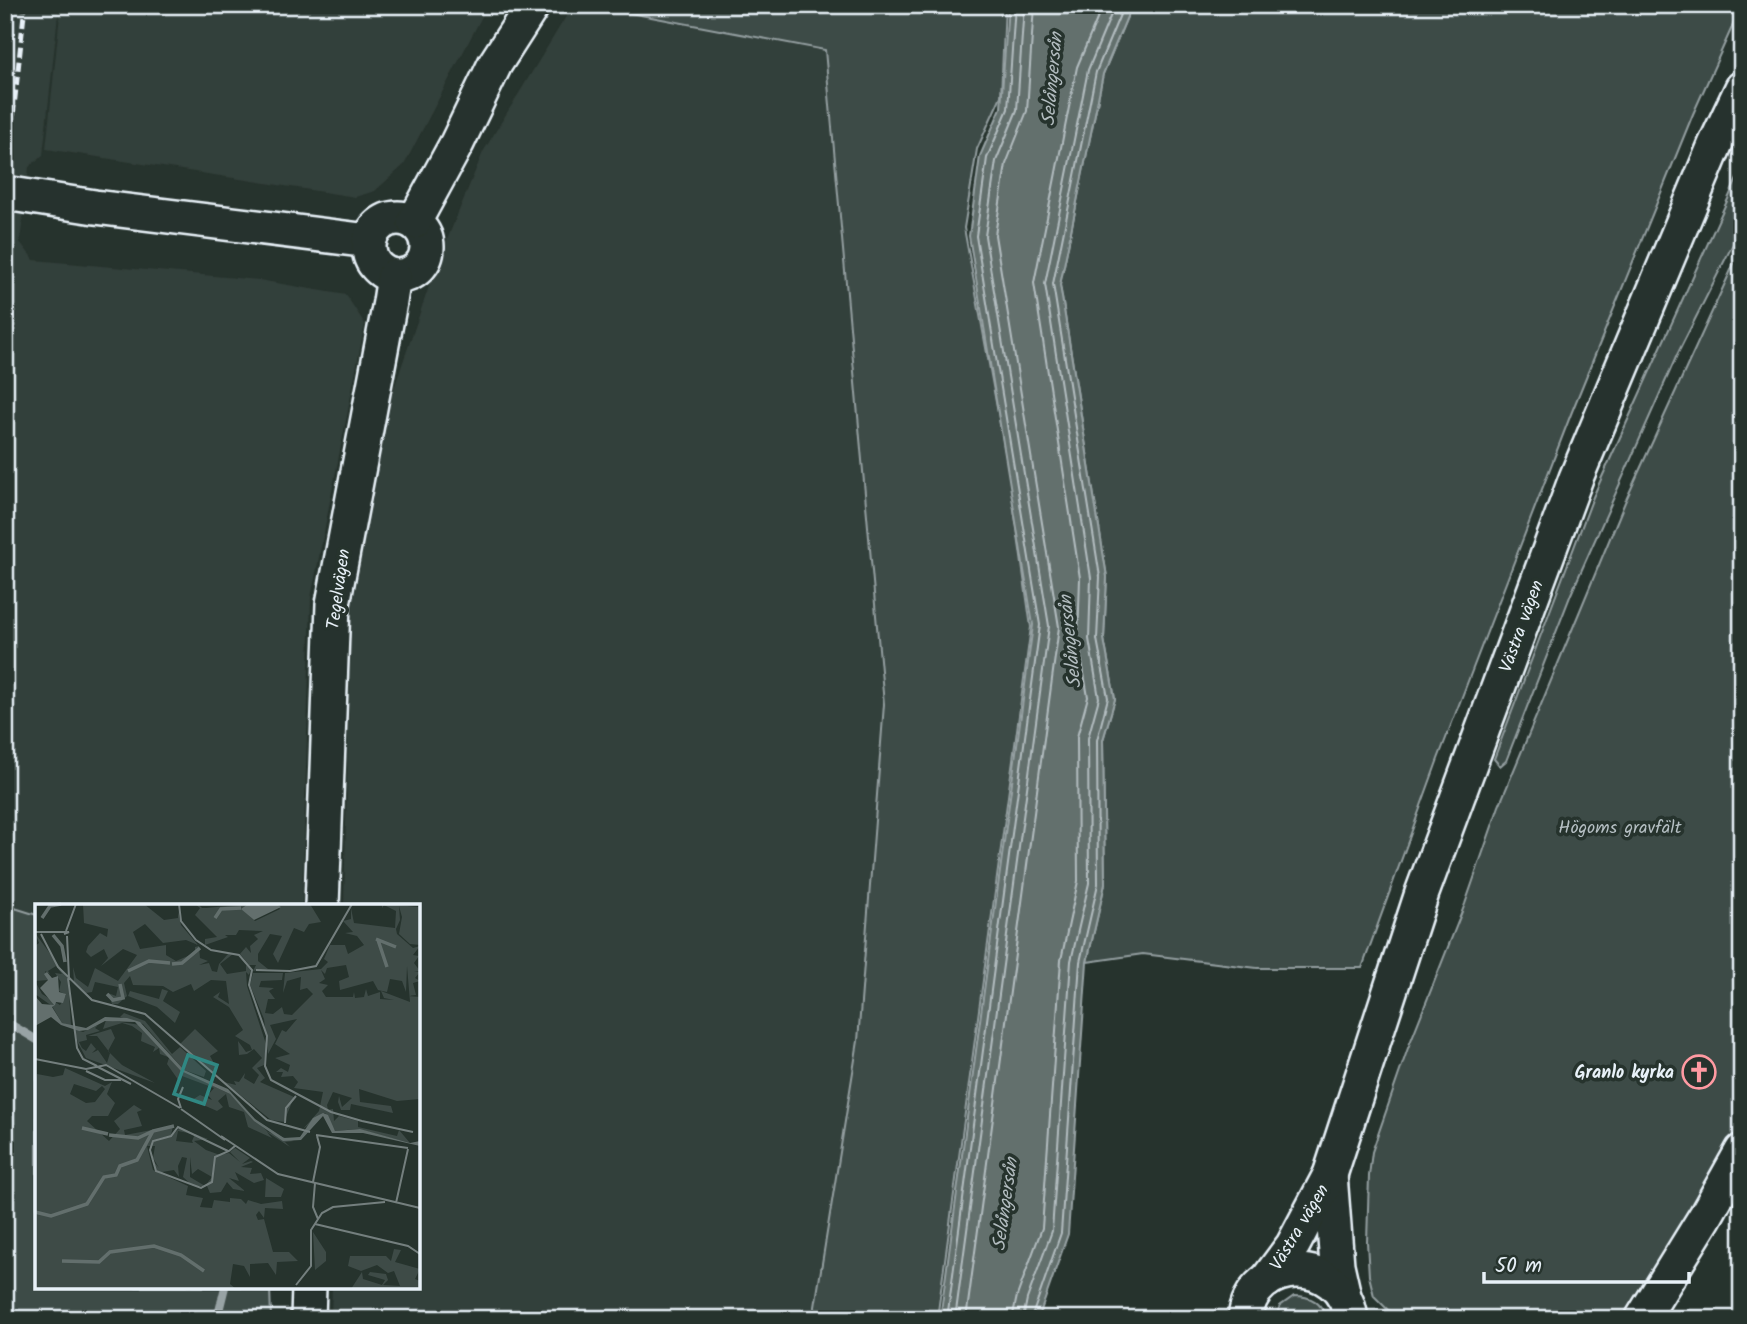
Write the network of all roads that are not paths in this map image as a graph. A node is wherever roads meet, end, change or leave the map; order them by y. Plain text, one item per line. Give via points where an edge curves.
1 (533, 5) edge
2 (1742, 88) edge
3 (5, 193) edge
4 (414, 222) junction
5 (369, 242) junction
6 (394, 276) junction
7 (322, 904) edge
8 (1742, 1151) edge
9 (1330, 1175) junction
10 (1267, 1280) junction
11 (309, 1289) edge
12 (1350, 1313) edge
13 (308, 1319) edge
14 (1245, 1319) edge
15 (1642, 1319) edge

1 - 4 street via 495,64
2 - 9 street, Västra vägen via 1576,478 1422,893
3 - 5 street
4 - 5 street via 386,220 372,232
4 - 6 street via 425,235 424,261 411,274
5 - 6 street via 372,260
6 - 7 street, Tegelvägen via 333,604
8 - 15 street
9 - 10 street, Västra vägen via 1293,1245
9 - 12 street, Västra vägen via 1336,1265
10 - 12 street via 1289,1270 1319,1274 1330,1281
10 - 14 street, Västra vägen via 1254,1293
11 - 13 street

